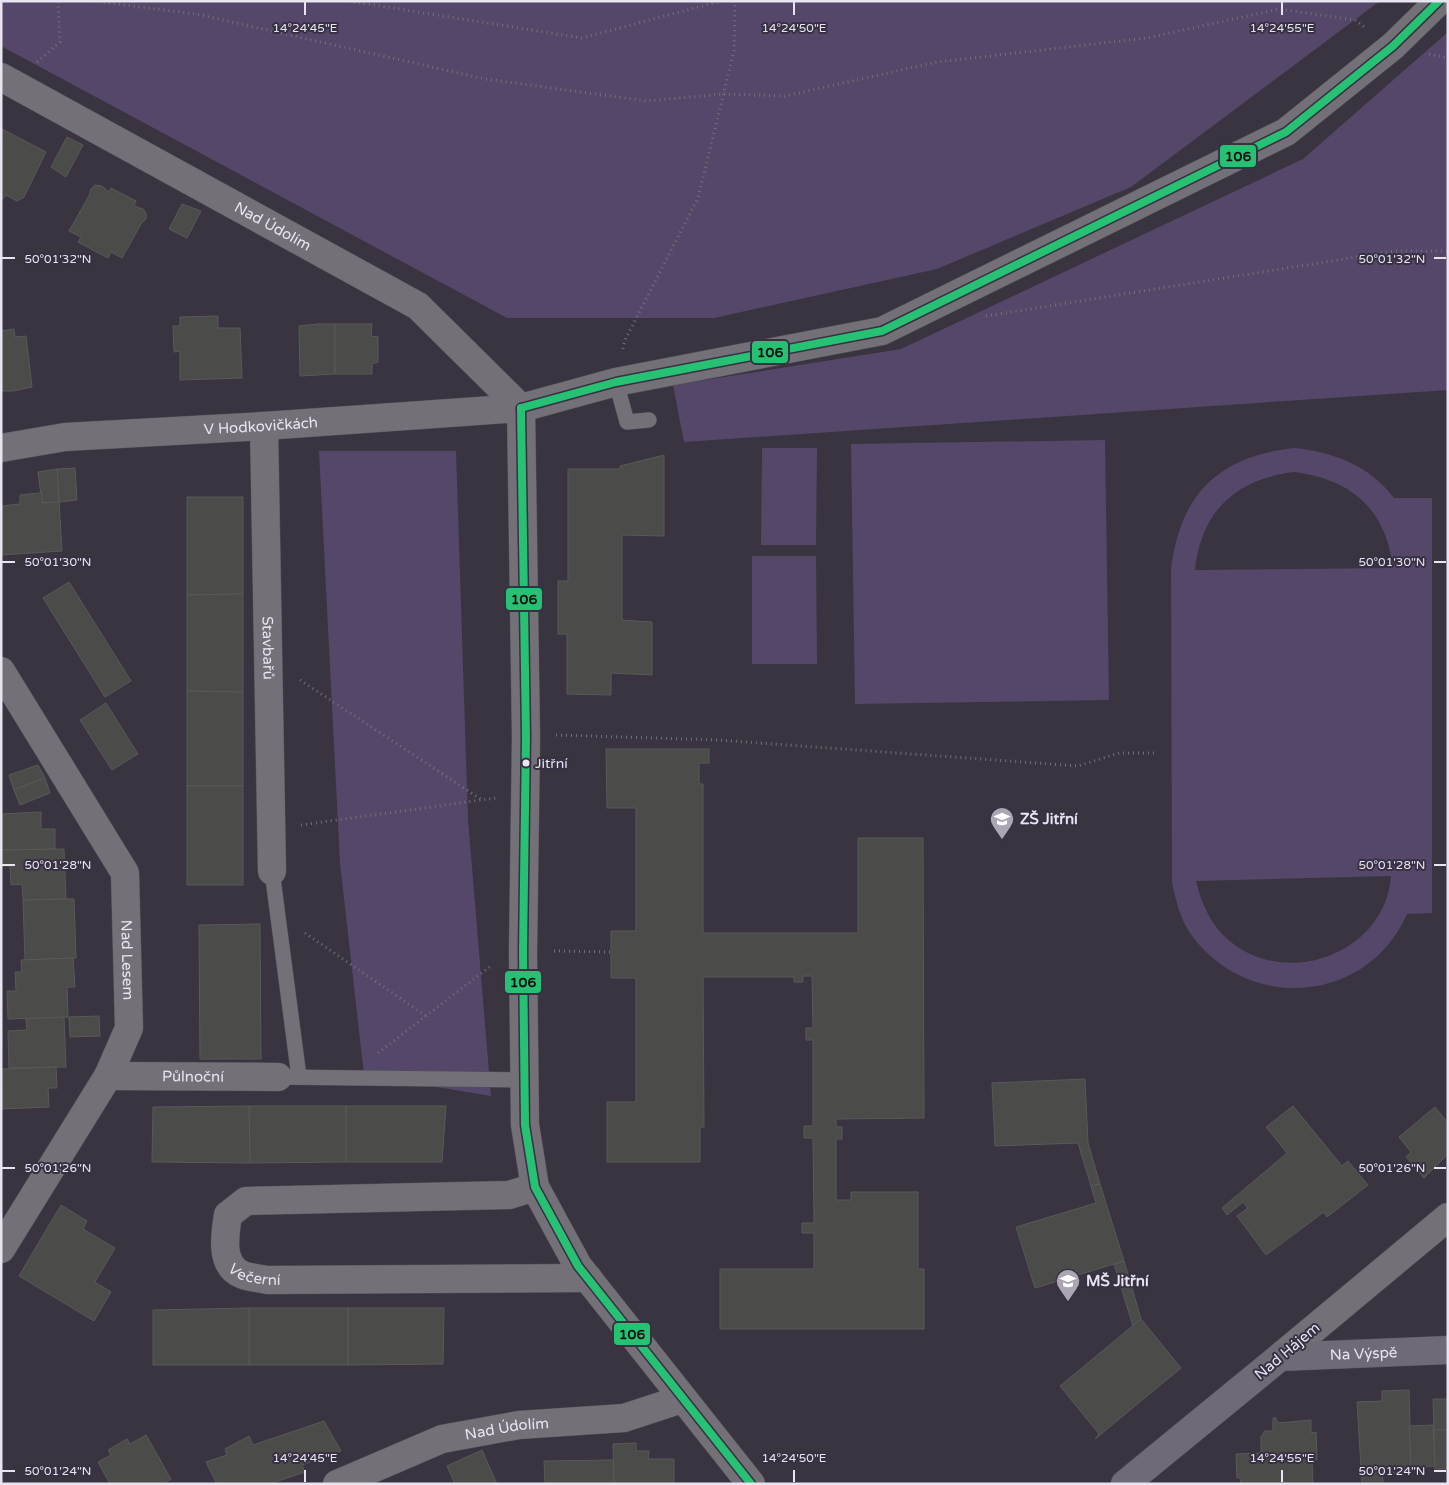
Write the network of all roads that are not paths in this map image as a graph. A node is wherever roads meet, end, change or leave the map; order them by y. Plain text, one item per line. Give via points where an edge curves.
1 (1439, 1) edge
2 (7, 80) edge
3 (616, 382) junction
4 (521, 408) junction
5 (649, 420) dead end
6 (264, 426) junction
7 (1, 448) edge
8 (1, 671) edge
9 (272, 872) joint
10 (108, 1076) junction
11 (288, 1077) junction
12 (525, 1080) junction
13 (535, 1187) junction
14 (1448, 1217) edge
15 (1, 1249) edge
16 (588, 1278) junction
17 (1448, 1350) edge
18 (1280, 1357) junction
19 (682, 1399) junction
20 (337, 1484) edge
21 (751, 1484) edge
22 (1125, 1484) edge

1 - 3 street via 1392,46 1286,132 882,331
2 - 4 street, Nad Údolím via 418,306
3 - 4 street
3 - 5 lane via 627,422
4 - 6 street, V Hodkovičkách
4 - 12 street via 526,737
6 - 7 street, V Hodkovičkách via 65,437
6 - 9 street, Stavbařů
8 - 10 street, Nad Lesem via 125,872 129,1028
9 - 11 lane
10 - 11 street, Půlnoční
10 - 15 street, Nad Lesem
11 - 12 lane
12 - 13 street via 525,1125
13 - 16 street via 578,1266
13 - 16 street, Večerní via 509,1195 246,1201 228,1215 224,1240 227,1260 241,1275 267,1280
14 - 18 street, Nad Hájem
16 - 19 street
17 - 18 street, Na Výspě
18 - 22 street, Nad Hájem
19 - 20 street, Nad Údolím via 624,1418 519,1425 442,1439
19 - 21 street

